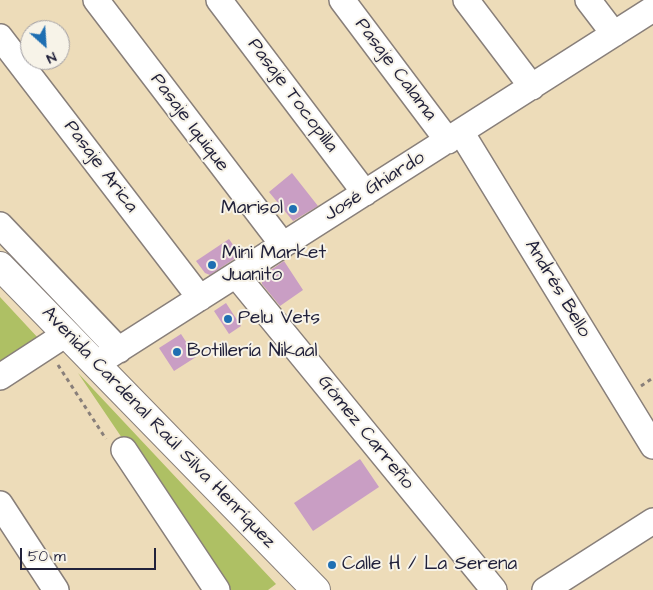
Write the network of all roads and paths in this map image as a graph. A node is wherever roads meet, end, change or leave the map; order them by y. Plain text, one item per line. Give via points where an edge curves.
1 (96, 0) edge
2 (219, 0) edge
3 (342, 0) edge
4 (466, 0) edge
5 (588, 0) edge
6 (650, 19) edge
7 (614, 34) junction
8 (0, 37) edge
9 (532, 87) junction
10 (454, 136) junction
11 (365, 193) junction
12 (0, 225) edge
13 (283, 245) junction
14 (0, 266) edge
15 (236, 275) junction
16 (200, 298) junction
17 (66, 334) junction
18 (119, 350) junction
19 (96, 364) junction
20 (0, 377) edge
21 (653, 446) edge
22 (124, 450) dead end
23 (0, 504) edge
24 (653, 521) edge
25 (308, 588) edge
26 (56, 590) edge
27 (217, 590) edge
28 (494, 590) edge
29 (545, 590) edge

1 - 13 street, Pasaje Iquique
2 - 11 street, Pasaje Tocopilla
3 - 10 street, Pasaje Calama
4 - 9 street
5 - 7 street
6 - 7 street, José Ghiardo
7 - 9 street, José Ghiardo
8 - 16 street, Pasaje Arica
9 - 10 street, José Ghiardo
10 - 11 street, José Ghiardo
10 - 21 street, Andrés Bello
11 - 13 street, José Ghiardo
12 - 18 street, Avenida Cardenal Raúl Silva Henríquez
13 - 15 street, José Ghiardo
14 - 17 main road, Avenida Cardenal Raúl Silva Henríquez
15 - 16 street, José Ghiardo
15 - 28 street, Gómez Carreño
16 - 18 street, José Ghiardo
17 - 19 main road, Avenida Cardenal Raúl Silva Henríquez
17 - 20 street
18 - 19 street, José Ghiardo
19 - 25 main road, Avenida Cardenal Raúl Silva Henríquez
22 - 27 street
23 - 26 street
24 - 29 street

